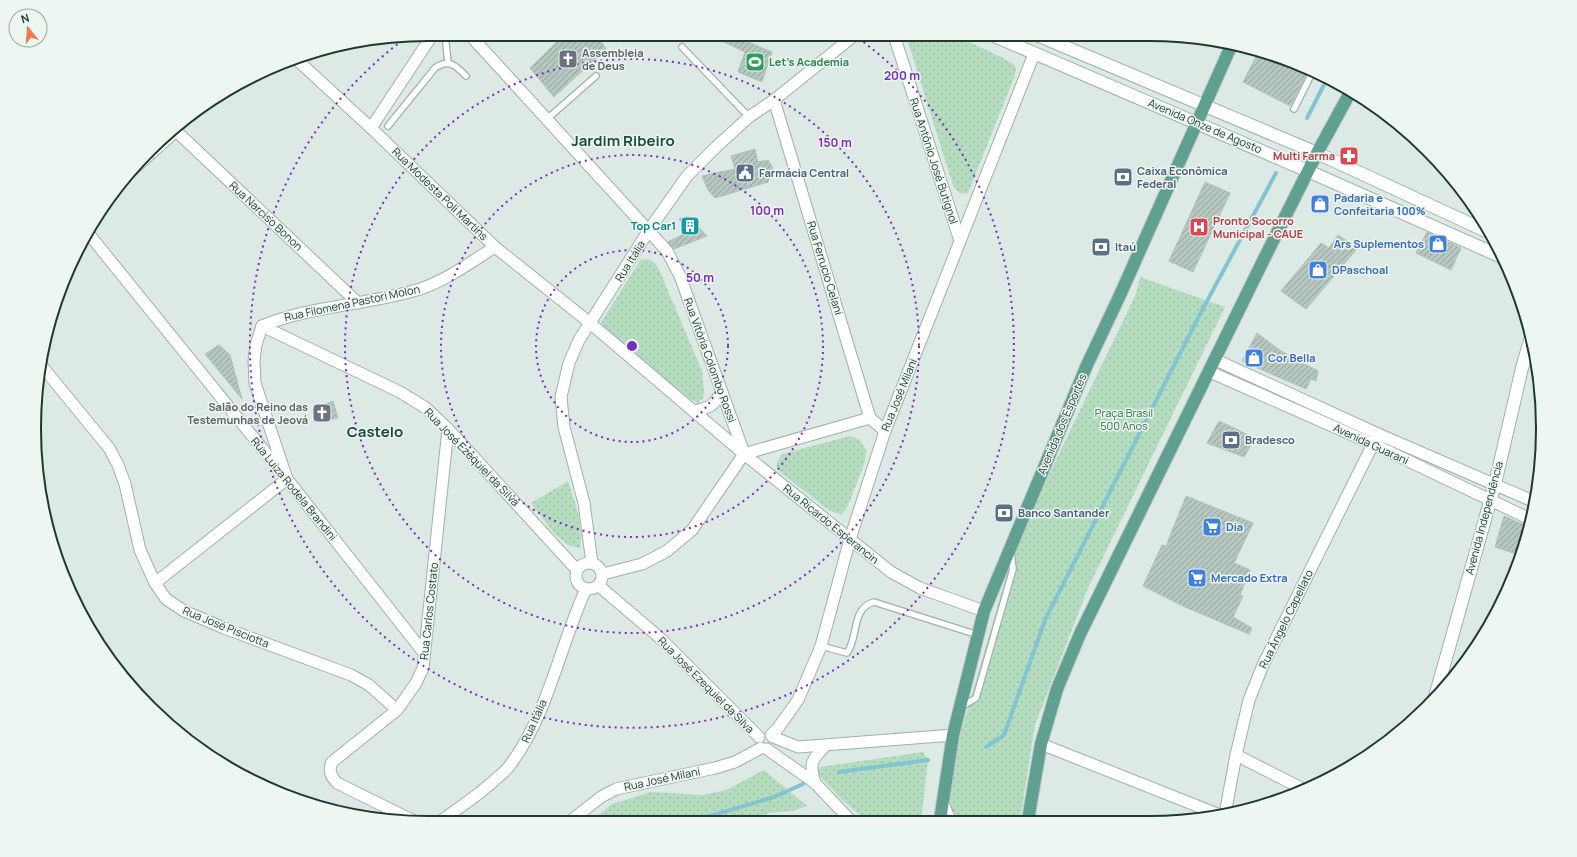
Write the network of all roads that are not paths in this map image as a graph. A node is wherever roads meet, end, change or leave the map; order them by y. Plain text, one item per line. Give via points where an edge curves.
1 (428, 41) edge
2 (446, 41) edge
3 (475, 41) edge
4 (847, 41) edge
5 (896, 41) edge
6 (1005, 41) edge
7 (1054, 41) edge
8 (682, 47) dead end
9 (1230, 49) edge
10 (1034, 54) junction
11 (301, 63) edge
12 (448, 63) junction
13 (466, 76) dead end
14 (596, 76) dead end
15 (1310, 76) edge
16 (1348, 97) edge
17 (774, 100) junction
18 (1204, 106) junction
19 (1294, 109) dead end
20 (749, 117) junction
21 (547, 119) junction
22 (1196, 122) junction
23 (388, 126) dead end
24 (371, 128) junction
25 (178, 133) edge
26 (1318, 153) junction
27 (1308, 171) junction
28 (1480, 228) edge
29 (649, 230) junction
30 (92, 237) edge
31 (960, 241) junction
32 (495, 247) junction
33 (1494, 254) edge
34 (358, 303) junction
35 (590, 323) junction
36 (262, 326) junction
37 (1528, 348) edge
38 (1216, 360) junction
39 (45, 370) edge
40 (1210, 372) junction
41 (722, 392) junction
42 (694, 411) junction
43 (870, 418) junction
44 (448, 429) junction
45 (885, 431) junction
46 (1375, 439) junction
47 (744, 454) junction
48 (287, 479) junction
49 (1494, 484) junction
50 (1490, 500) junction
51 (1530, 500) edge
52 (1526, 517) edge
53 (850, 540) junction
54 (1010, 547) junction
55 (592, 563) junction
56 (578, 570) junction
57 (603, 574) junction
58 (155, 583) junction
59 (599, 586) junction
60 (586, 589) junction
61 (984, 612) junction
62 (978, 636) junction
63 (821, 646) junction
64 (424, 653) junction
65 (1438, 686) edge
66 (959, 708) junction
67 (397, 710) junction
68 (953, 735) junction
69 (772, 736) junction
70 (759, 737) junction
71 (1041, 744) junction
72 (825, 746) junction
73 (764, 749) junction
74 (1236, 755) junction
75 (815, 783) junction
76 (1299, 786) edge
77 (943, 795) junction
78 (1226, 809) edge
79 (1210, 811) edge
80 (402, 815) edge
81 (448, 816) edge
82 (577, 816) edge
83 (846, 816) edge
84 (940, 816) edge
85 (951, 816) edge
86 (1029, 816) edge

1 - 24 street
2 - 12 lane
3 - 21 street, Rua Vitória Colombo Rossi
4 - 17 street, Rua Itália
5 - 31 street, Rua Antônio José Butignol
6 - 10 main road, Avenida Onze de Agosto
7 - 18 main road, Avenida Onze de Agosto
8 - 20 lane
9 - 18 main road, Avenida dos Esportes
10 - 22 main road, Avenida Onze de Agosto
10 - 31 street, Rua José Milani
11 - 24 street, Rua Modesta Poli Martins
12 - 13 lane via 457,66
12 - 23 lane via 436,68
14 - 21 lane
15 - 19 lane
16 - 26 main road
17 - 20 street, Rua Itália
17 - 43 street, Rua Ferrucio Celani
18 - 22 main road, Avenida dos Esportes
18 - 26 main road, Avenida Onze de Agosto
20 - 29 street, Rua Itália via 687,176
21 - 29 street, Rua Vitória Colombo Rossi
22 - 27 main road, Avenida Onze de Agosto
22 - 54 main road, Avenida dos Esportes via 1087,365
24 - 32 street, Rua Modesta Poli Martins
25 - 34 street, Rua Narciso Bonon
26 - 27 main road
26 - 28 main road, Avenida Onze de Agosto
27 - 33 main road, Avenida Onze de Agosto
27 - 38 main road
29 - 35 street, Rua Itália
29 - 41 street, Rua Vitória Colombo Rossi via 667,251 680,276
30 - 48 street, Rua Luiza Rodela Brandini
31 - 45 street, Rua José Milani
32 - 34 street, Rua Filomena Pastori Molon via 442,280 420,289
32 - 35 street, Rua Modesta Poli Martins
34 - 36 street, Rua Filomena Pastori Molon via 290,316
35 - 42 street, Rua Ricardo Esperancin
35 - 55 street, Rua Itália via 569,363 562,397 564,427 584,503
36 - 44 street, Rua José Ezequiel da Silva via 400,392 426,408
36 - 48 street via 254,361 255,382
37 - 49 main road, Avenida Independência
38 - 40 main road
38 - 46 street, Avenida Guarani
39 - 58 street, Rua José Pisciotta via 109,448 125,484 140,550
40 - 46 street, Avenida Guarani
40 - 71 main road via 1080,634 1057,689
41 - 42 street via 715,403 706,409
41 - 47 street, Rua Vitória Colombo Rossi
42 - 47 street, Rua Ricardo Esperancin
43 - 45 street
43 - 47 street
44 - 56 street, Rua José Ezequiel da Silva
44 - 64 street, Rua Carlos Costato
45 - 53 street, Rua José Milani
46 - 49 street, Avenida Guarani
46 - 50 street, Avenida Guarani
46 - 74 street, Rua Ângelo Capellato via 1263,665 1249,700
47 - 53 street, Rua Ricardo Esperancin
47 - 57 street via 692,530 682,539 667,551 642,564
48 - 58 street
48 - 64 street, Rua Luiza Rodela Brandini
49 - 50 main road, Avenida Independência
49 - 51 street, Avenida Guarani
50 - 52 street, Avenida Guarani
50 - 65 main road, Avenida Independência
53 - 61 street, Rua Ricardo Esperancin via 891,572 920,588
53 - 63 street, Rua José Milani
54 - 61 main road, Avenida dos Esportes
54 - 66 lane via 1012,569 976,698
55 - 56 street via 583,564
55 - 57 street via 599,566
56 - 60 street via 578,584
57 - 59 street
58 - 67 street, Rua José Pisciotta via 166,599 184,611 351,675 369,685
59 - 60 street
59 - 70 street, Rua José Ezequiel da Silva via 659,637
60 - 81 street, Rua Itália via 527,740 505,771 480,794
61 - 62 main road, Avenida dos Esportes
62 - 63 lane via 874,602 866,604 860,612 852,646 847,653
62 - 66 main road, Avenida dos Esportes
63 - 69 street, Rua José Milani via 798,700
64 - 67 street, Rua Carlos Costato via 423,668 416,684
66 - 68 main road, Avenida dos Esportes
67 - 80 street, Rua Carlos Costato via 332,762 329,769 331,777 337,783
68 - 72 street
68 - 77 main road, Avenida dos Esportes
69 - 70 street via 766,733
69 - 72 street via 798,747
69 - 73 street via 773,745
70 - 73 street via 758,742
71 - 79 street
71 - 86 main road
72 - 75 street via 810,765
73 - 75 street
73 - 82 street, Rua José Milani via 715,768 616,789
74 - 76 street
74 - 78 street, Rua Ângelo Capellato
75 - 83 street
77 - 84 main road, Avenida dos Esportes
77 - 85 lane

